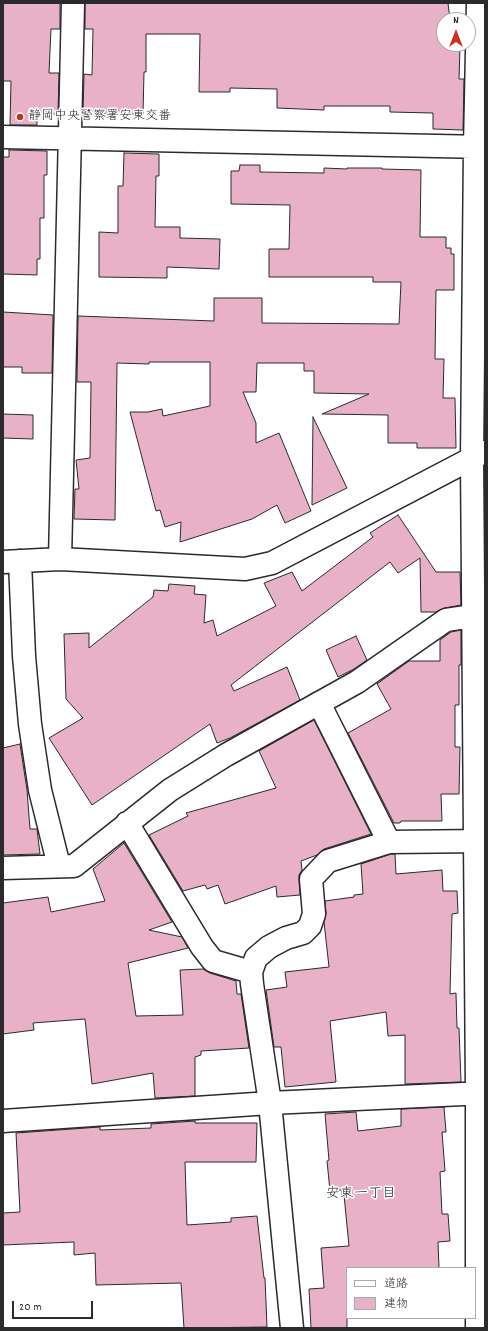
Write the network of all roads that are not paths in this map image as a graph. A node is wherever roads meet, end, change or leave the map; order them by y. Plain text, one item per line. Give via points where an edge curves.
1 (73, 3) edge
2 (478, 3) edge
3 (3, 137) edge
4 (70, 138) junction
5 (480, 147) edge
6 (479, 455) edge
7 (479, 520) edge
8 (60, 559) junction
9 (11, 561) edge
10 (473, 616) junction
11 (319, 703) junction
12 (127, 823) junction
13 (480, 841) edge
14 (389, 842) junction
15 (59, 866) junction
16 (3, 868) edge
17 (250, 972) junction
18 (481, 1093) edge
19 (270, 1103) junction
20 (3, 1121) edge
21 (292, 1328) edge
22 (477, 1328) edge

1 - 4 street
2 - 5 street
3 - 4 street
4 - 5 street
4 - 8 street
5 - 6 street
6 - 7 street
6 - 8 street via 272,563 245,569
7 - 10 street
8 - 9 street
9 - 15 street via 40,790
10 - 11 street via 446,620 358,682
10 - 13 street
11 - 12 street via 170,790
11 - 14 street
12 - 15 street via 74,866
12 - 17 street via 213,961
13 - 14 street
13 - 18 street
14 - 17 street via 328,861 311,879 314,914 310,926 303,933 269,947 256,958
15 - 16 street
17 - 19 street
18 - 19 street
18 - 22 street
19 - 20 street
19 - 21 street

